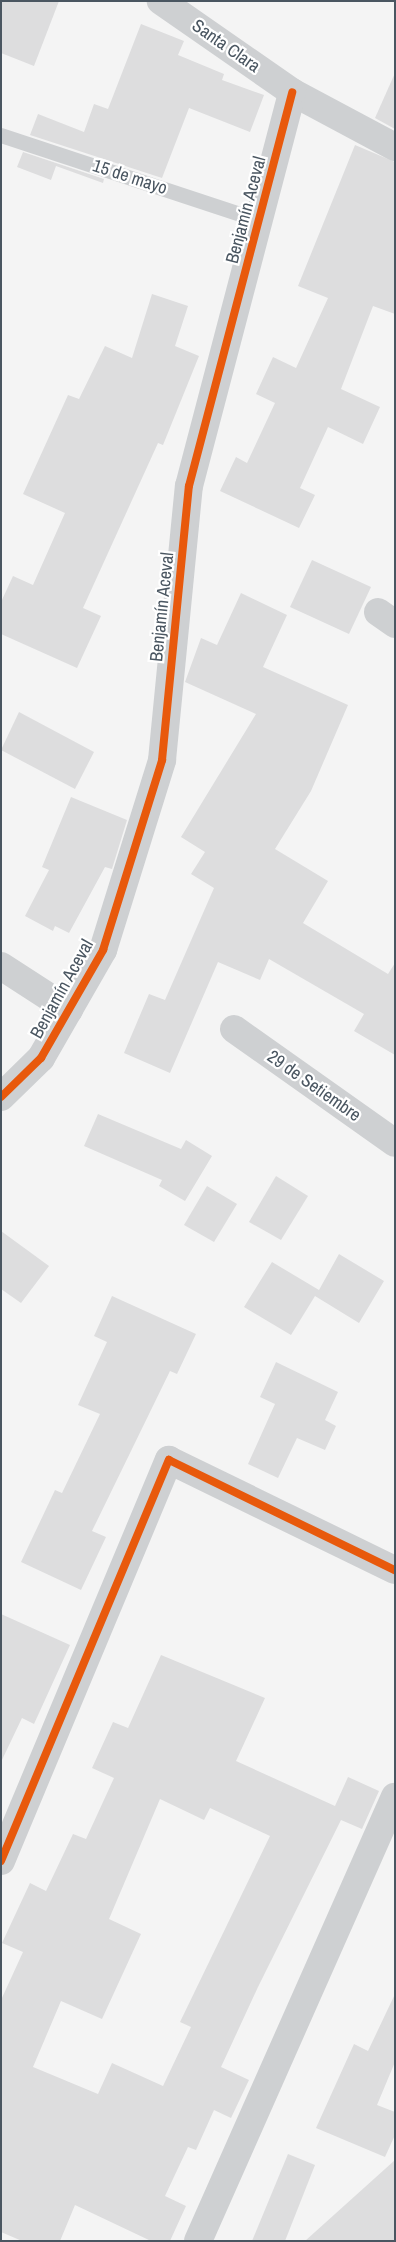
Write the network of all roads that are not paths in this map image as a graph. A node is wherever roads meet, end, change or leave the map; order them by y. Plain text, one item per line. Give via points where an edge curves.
1 (161, 1) edge
2 (292, 92) junction
3 (1, 135) edge
4 (395, 147) edge
5 (258, 220) junction
6 (1, 966) edge
7 (69, 1010) junction
8 (234, 1029) dead end
9 (1, 1097) edge
10 (395, 1143) edge
11 (395, 1570) edge
12 (395, 1797) edge
13 (1, 1861) edge
14 (198, 2241) edge

1 - 2 street, Santa Clara
2 - 4 street, Santa Clara
2 - 5 street, Benjamín Aceval
3 - 5 lane, 15 de mayo
5 - 7 street, Benjamín Aceval via 189,486 162,760 104,950
6 - 7 street
7 - 9 street, Benjamín Aceval via 41,1058
8 - 10 street, 29 de Setiembre
11 - 13 street via 169,1460
12 - 14 street

